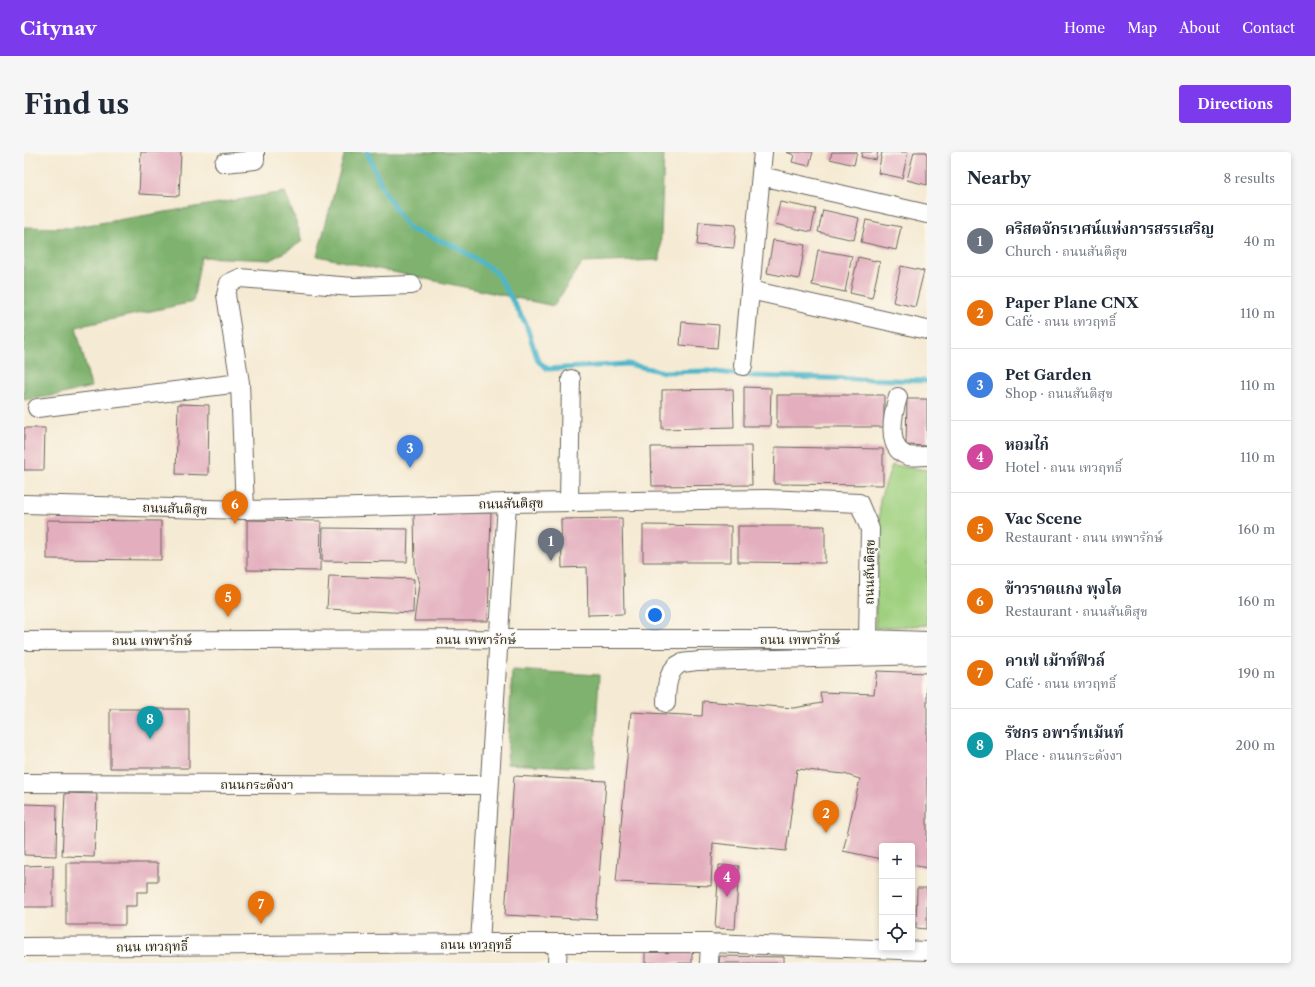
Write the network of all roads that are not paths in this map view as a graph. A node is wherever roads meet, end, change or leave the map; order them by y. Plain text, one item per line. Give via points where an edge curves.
1 (255, 152) edge
2 (763, 152) edge
3 (224, 163) dead end
4 (761, 176) junction
5 (927, 214) edge
6 (412, 285) dead end
7 (750, 290) junction
8 (927, 330) edge
9 (743, 366) dead end
10 (571, 379) dead end
11 (240, 383) junction
12 (898, 397) dead end
13 (37, 408) dead end
14 (927, 456) edge
15 (569, 502) junction
16 (507, 503) junction
17 (24, 504) edge
18 (245, 510) junction
19 (498, 639) junction
20 (868, 639) junction
21 (927, 640) edge
22 (24, 641) edge
23 (927, 655) edge
24 (666, 703) dead end
25 (24, 783) edge
26 (489, 785) junction
27 (480, 943) junction
28 (558, 943) junction
29 (710, 943) junction
30 (24, 947) edge
31 (927, 951) edge
32 (557, 963) edge
33 (709, 963) edge

1 - 3 street via 255,160
2 - 4 street
4 - 5 street
4 - 7 street
6 - 11 street via 353,287 240,278 230,283 226,295
7 - 8 street
7 - 9 street
10 - 15 street
11 - 13 street
11 - 18 street
12 - 14 street via 892,417 893,440 901,453 909,456
15 - 16 street, ถนนสันติสุข
15 - 20 street, ถนนสันติสุข via 766,499 859,503 870,529
16 - 18 street, ถนนสันติสุข
16 - 19 street
17 - 18 street, ถนนสันติสุข
19 - 20 street, ถนน เทพารักษ์
19 - 22 street, ถนน เทพารักษ์
19 - 26 street
20 - 21 street, ถนน เทพารักษ์
23 - 24 street via 681,663 671,671
25 - 26 street, ถนนกระดังงา
26 - 27 street
27 - 28 street, ถนน เทวฤทธิ์
27 - 30 street, ถนน เทวฤทธิ์
28 - 29 street, ถนน เทวฤทธิ์
28 - 32 street
29 - 31 street, ถนน เทวฤทธิ์
29 - 33 street

